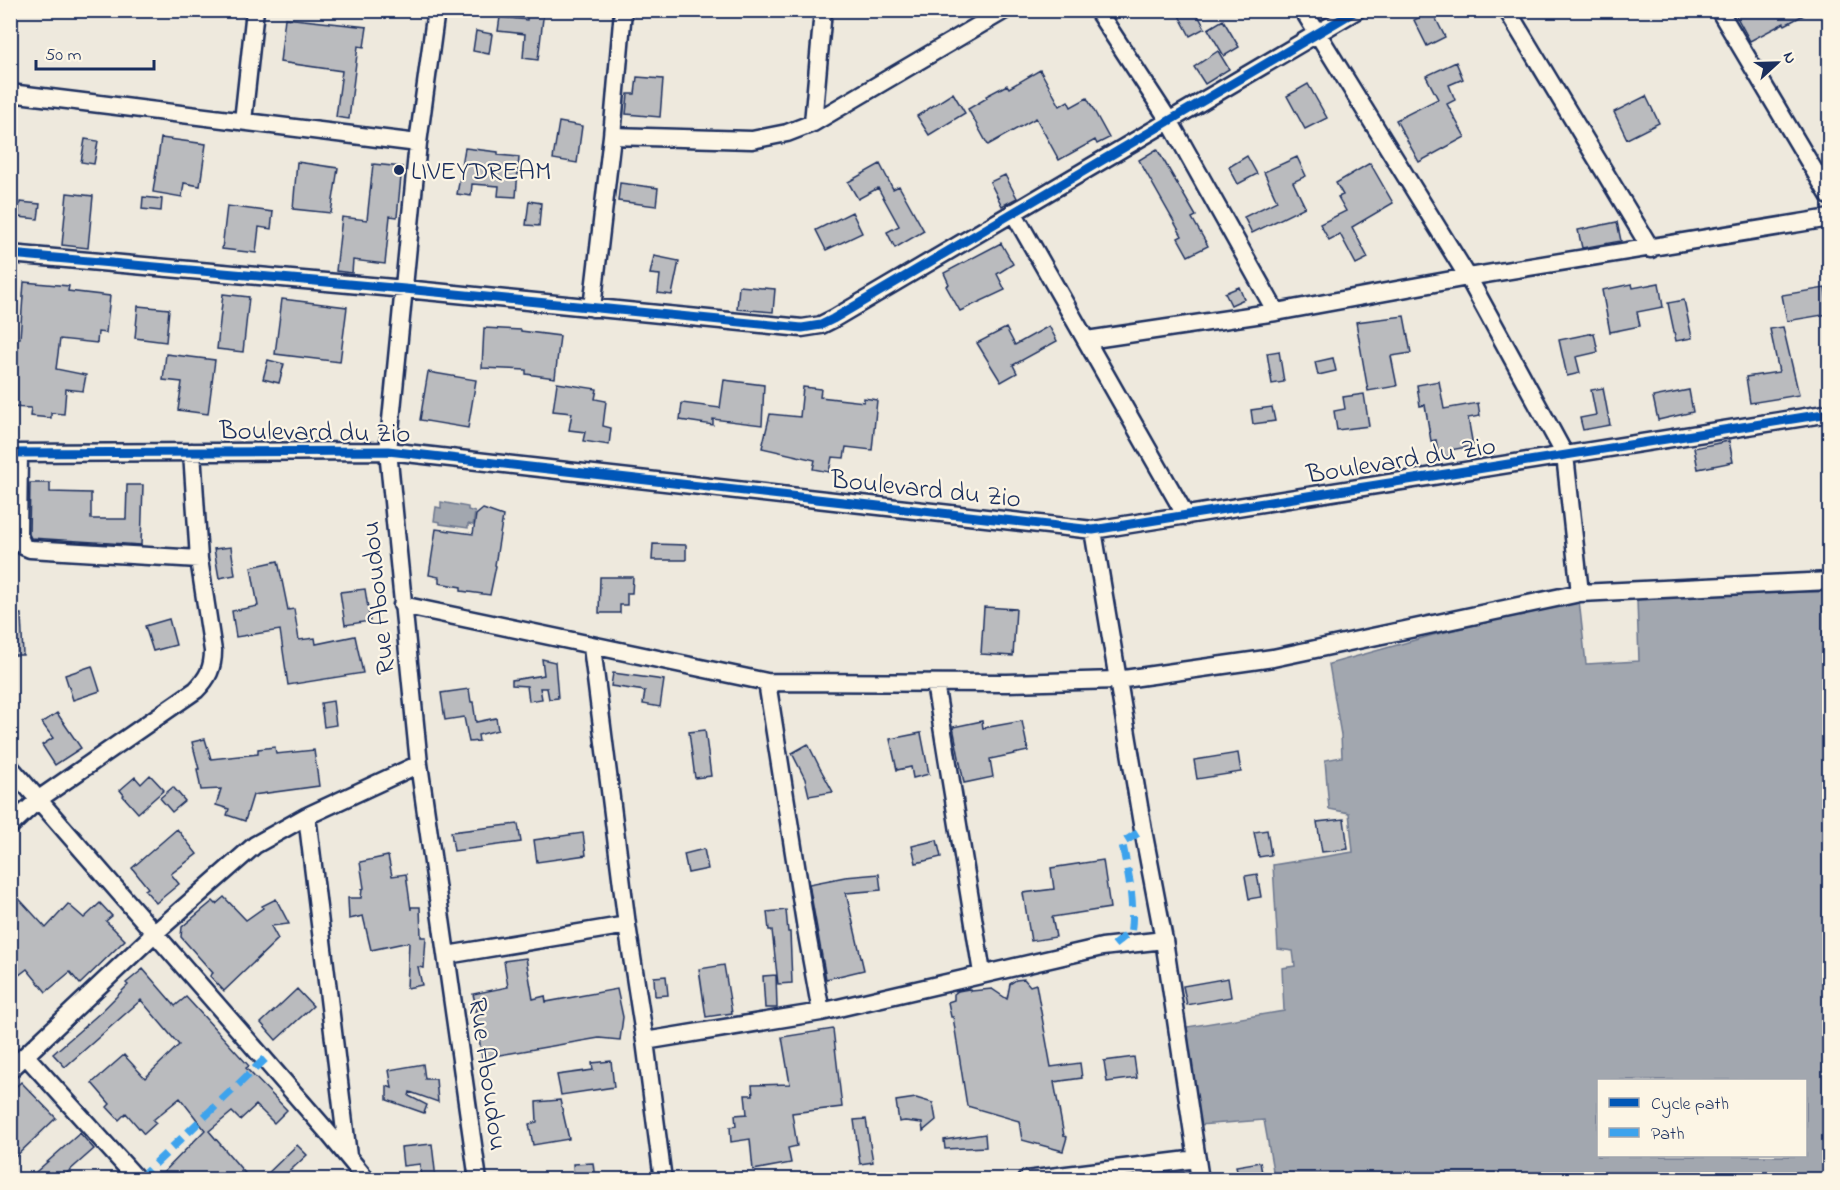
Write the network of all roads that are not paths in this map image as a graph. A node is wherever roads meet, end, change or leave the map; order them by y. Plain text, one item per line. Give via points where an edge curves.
1 (255, 10) edge
2 (436, 10) edge
3 (623, 10) edge
4 (823, 10) edge
5 (1005, 10) edge
6 (1097, 10) edge
7 (1303, 10) edge
8 (1357, 10) edge
9 (1507, 10) edge
10 (1719, 10) edge
11 (1317, 34) junction
12 (10, 93) edge
13 (243, 121) junction
14 (1170, 122) junction
15 (813, 123) junction
16 (612, 136) junction
17 (418, 143) junction
18 (1830, 197) edge
19 (1013, 212) junction
20 (1830, 218) edge
21 (1651, 249) junction
22 (10, 254) edge
23 (1468, 277) junction
24 (405, 289) junction
25 (592, 308) junction
26 (1276, 312) junction
27 (1087, 340) junction
28 (1830, 413) edge
29 (388, 451) junction
30 (192, 452) junction
31 (15, 453) edge
32 (1565, 455) junction
33 (1186, 516) junction
34 (1093, 530) junction
35 (200, 559) junction
36 (1830, 581) edge
37 (1580, 593) junction
38 (402, 605) junction
39 (592, 646) junction
40 (1118, 680) junction
41 (767, 682) junction
42 (935, 683) junction
43 (419, 764) junction
44 (10, 767) edge
45 (39, 798) junction
46 (307, 816) junction
47 (10, 826) edge
48 (627, 925) junction
49 (155, 933) junction
50 (1164, 940) junction
51 (447, 955) junction
52 (982, 973) junction
53 (821, 1012) junction
54 (645, 1041) junction
55 (26, 1056) junction
56 (10, 1070) edge
57 (348, 1156) junction
58 (1197, 1159) junction
59 (138, 1179) edge
60 (367, 1179) edge
61 (478, 1179) edge
62 (663, 1179) edge
63 (1026, 1179) edge
64 (1200, 1179) edge

1 - 13 street
2 - 17 street, Rue Aboudou
3 - 16 street
4 - 15 street
5 - 15 street
6 - 14 street
7 - 11 street
8 - 11 street
9 - 21 street
10 - 18 street
11 - 14 street
11 - 23 street
12 - 13 street
13 - 17 street
14 - 19 street
14 - 26 street
15 - 16 street via 752,141
16 - 25 street
17 - 24 street, Rue Aboudou
19 - 25 street via 833,319 813,327
19 - 27 street
20 - 21 street
21 - 23 street
22 - 24 street
23 - 26 street
23 - 32 street
24 - 25 street
24 - 29 street, Rue Aboudou
26 - 27 street
27 - 33 street
28 - 32 street, Boulevard du Zio
29 - 30 street, Boulevard du Zio
29 - 34 street, Boulevard du Zio
29 - 38 street, Rue Aboudou
30 - 31 street, Boulevard du Zio
30 - 35 street
31 - 35 street via 18,534 24,546
32 - 33 street, Boulevard du Zio
32 - 37 street
33 - 34 street, Boulevard du Zio
34 - 40 street
35 - 45 street via 213,651 210,673 204,682
36 - 37 street
37 - 40 street via 1273,658
38 - 39 street
38 - 43 street, Rue Aboudou
39 - 41 street
39 - 48 street
40 - 42 street
40 - 50 street
41 - 42 street
41 - 53 street
42 - 52 street
43 - 46 street
43 - 51 street, Rue Aboudou
44 - 45 street
45 - 47 street
45 - 49 street
46 - 49 street via 255,845
46 - 57 street
48 - 51 street
48 - 54 street
49 - 55 street
49 - 57 street
50 - 52 street via 1108,946
50 - 58 street
51 - 61 street, Rue Aboudou
52 - 53 street
53 - 54 street
54 - 62 street
55 - 56 street
55 - 59 street
57 - 60 street
58 - 63 street
58 - 64 street

